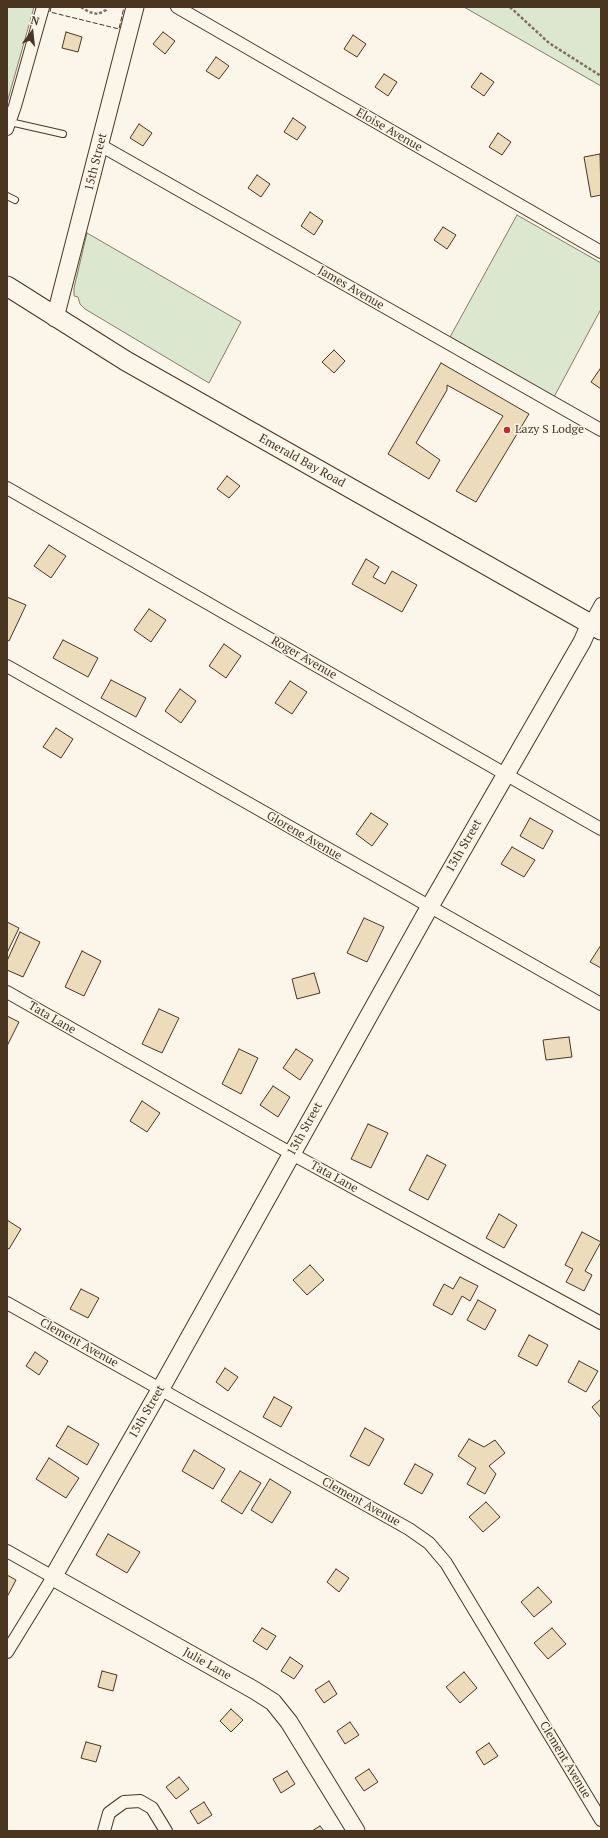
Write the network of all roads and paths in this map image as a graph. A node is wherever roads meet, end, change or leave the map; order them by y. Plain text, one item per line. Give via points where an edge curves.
1 (43, 7) edge
2 (81, 7) edge
3 (107, 7) edge
4 (135, 7) edge
5 (177, 7) edge
6 (510, 7) edge
7 (601, 76) edge
8 (8, 125) edge
9 (63, 134) dead end
10 (100, 146) junction
11 (7, 196) edge
12 (15, 200) dead end
13 (601, 252) edge
14 (7, 286) edge
15 (56, 318) junction
16 (601, 430) edge
17 (7, 488) edge
18 (601, 604) edge
19 (595, 627) edge
20 (7, 666) edge
21 (505, 773) junction
22 (601, 829) edge
23 (429, 908) junction
24 (7, 992) edge
25 (601, 1004) edge
26 (292, 1154) junction
27 (7, 1303) edge
28 (601, 1323) edge
29 (160, 1390) junction
30 (7, 1551) edge
31 (53, 1577) junction
32 (7, 1652) edge
33 (601, 1820) edge
34 (104, 1831) edge
35 (166, 1831) edge
36 (356, 1831) edge

1 - 8 street
2 - 3 path via 98,14
4 - 10 street, 15th Street
5 - 13 street, Eloise Avenue
6 - 7 path via 549,43
8 - 9 lane
10 - 15 street, 15th Street
10 - 16 street, James Avenue
11 - 12 lane
14 - 15 main road, Emerald Bay Road
15 - 19 main road, Emerald Bay Road via 133,365
17 - 21 street, Roger Avenue
18 - 19 street, 13th Street
19 - 21 street, 13th Street via 582,642
20 - 23 street, Glorene Avenue
21 - 22 street, Roger Avenue
21 - 23 street, 13th Street
23 - 25 street, Glorene Avenue
23 - 26 street, 13th Street
24 - 26 street, Tata Lane
26 - 28 street, Tata Lane
26 - 29 street, 13th Street
27 - 29 street, Clement Avenue
29 - 31 street, 13th Street
29 - 33 street, Clement Avenue via 429,1543 446,1563
30 - 31 street, Julie Lane
31 - 32 street, 13th Street
31 - 36 street, Julie Lane via 273,1702 289,1722
34 - 35 street via 109,1813 124,1802 140,1801 152,1808

